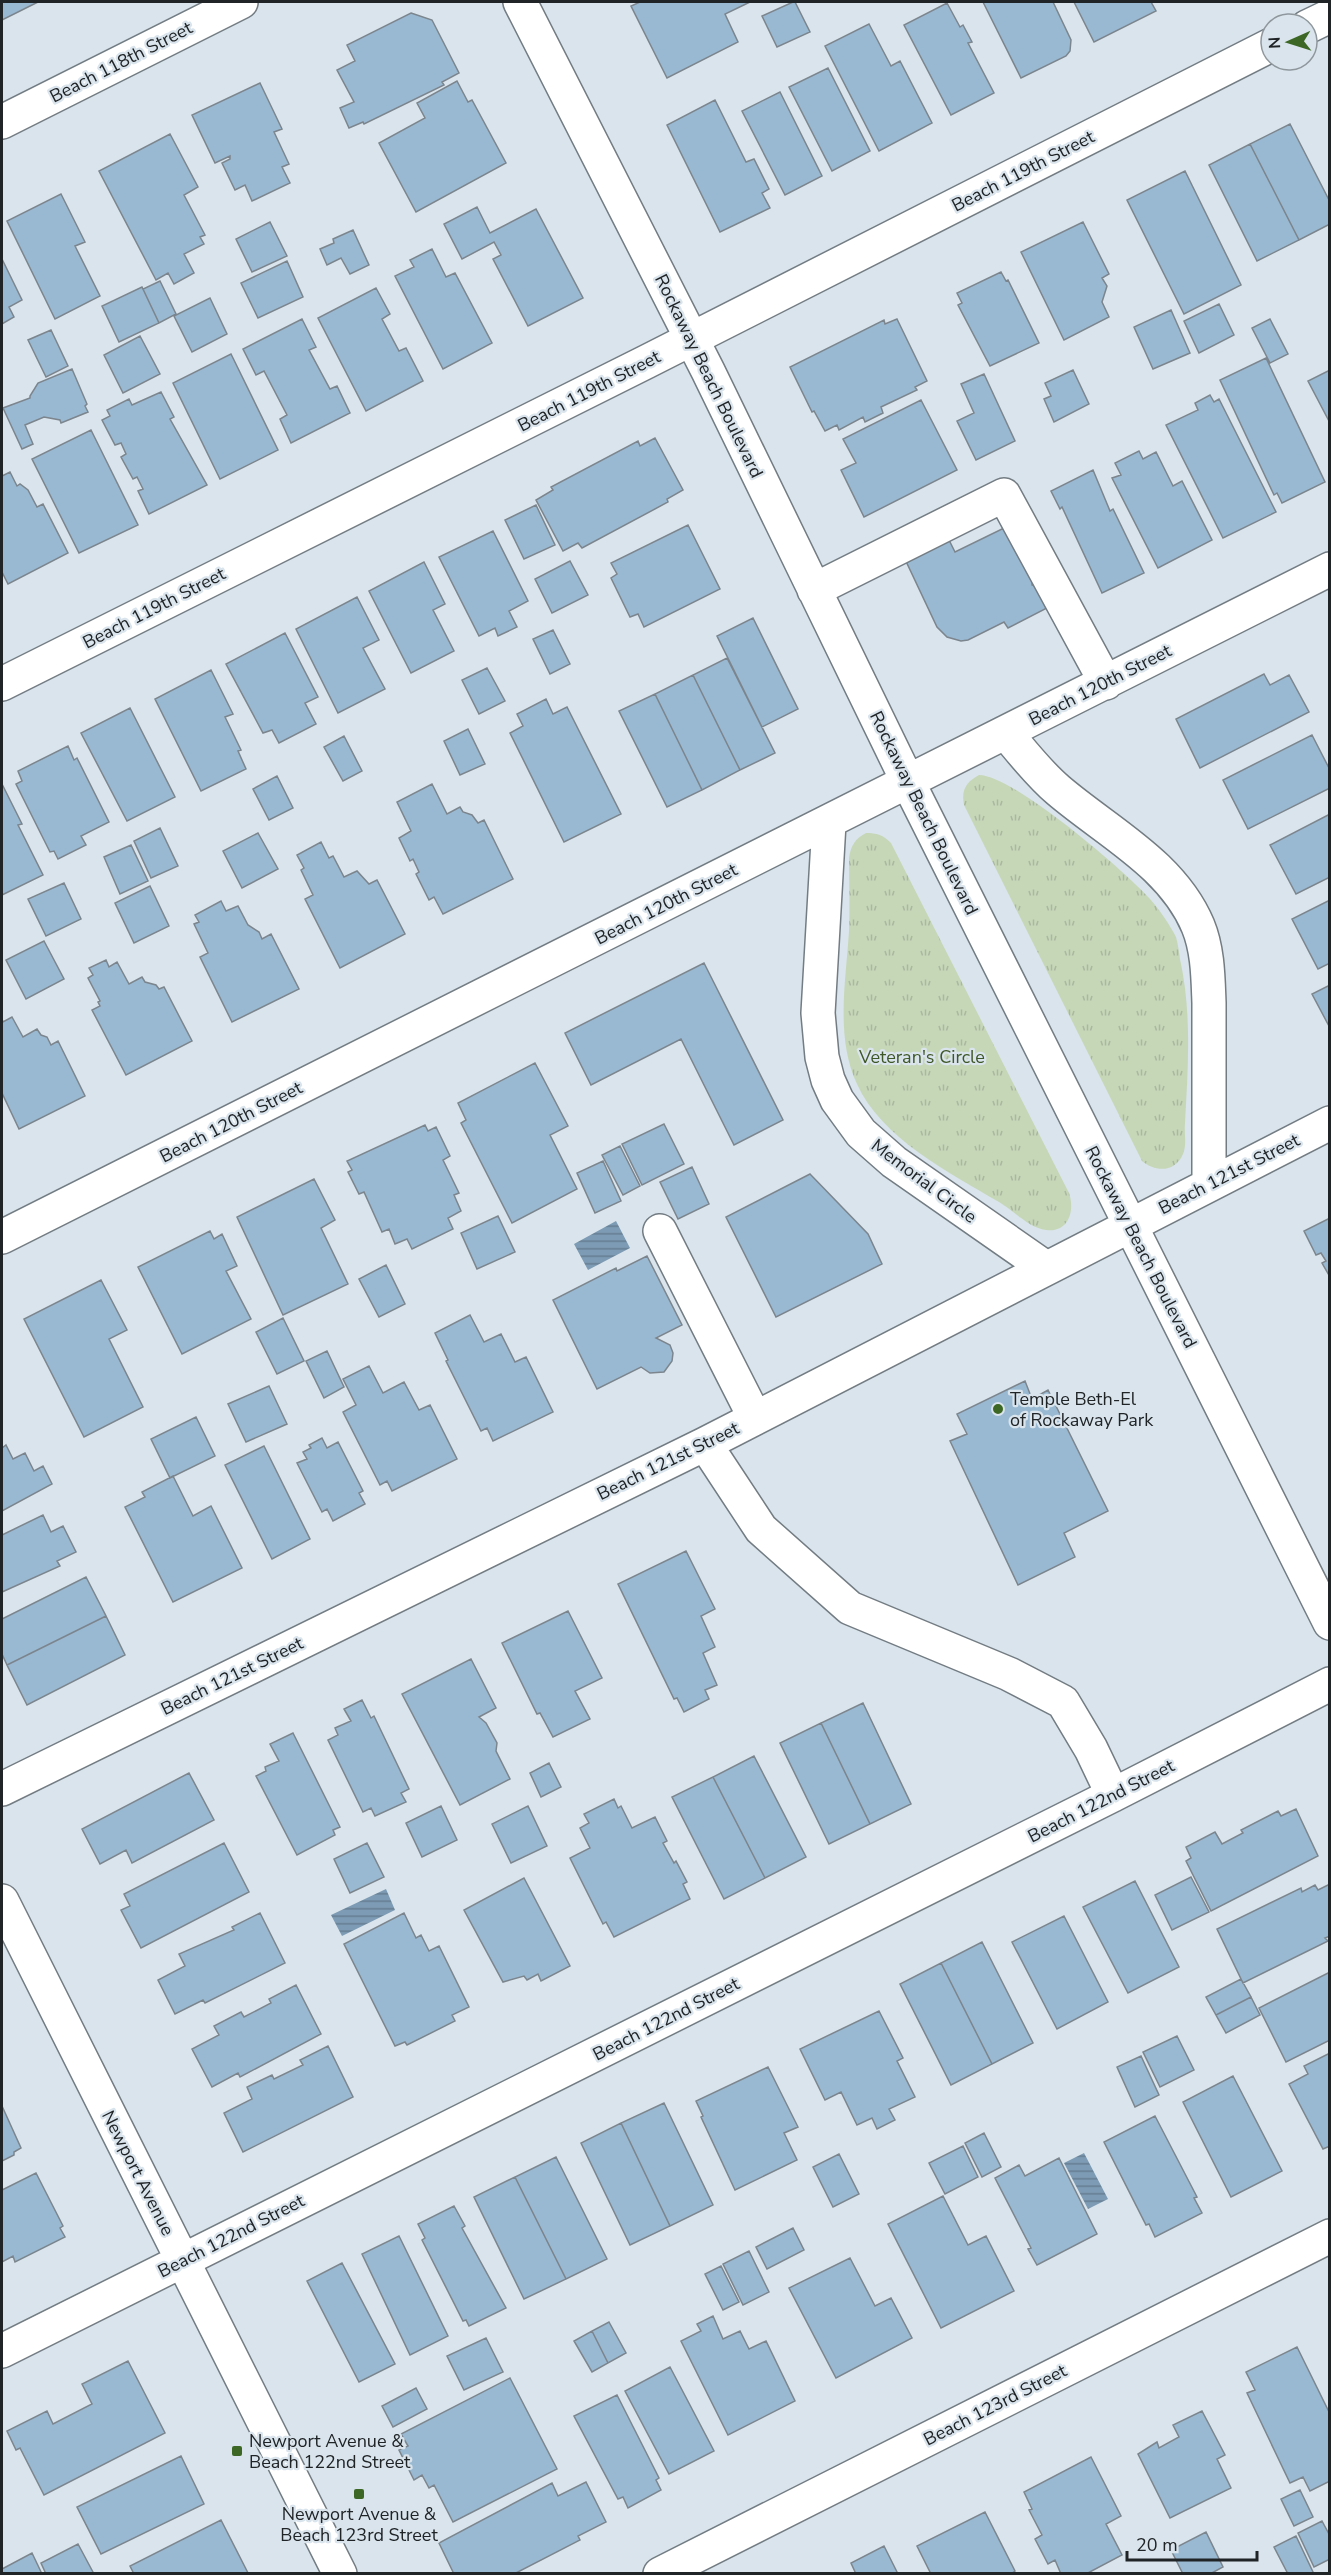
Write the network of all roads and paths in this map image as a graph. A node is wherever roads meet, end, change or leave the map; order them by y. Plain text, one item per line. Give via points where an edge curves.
1 (241, 2) edge
2 (520, 2) edge
3 (1259, 51) edge
4 (2, 122) edge
5 (692, 339) junction
6 (1329, 569) edge
7 (814, 590) junction
8 (1106, 683) junction
9 (2, 684) edge
10 (1006, 733) junction
11 (908, 782) junction
12 (829, 823) junction
13 (1329, 1123) edge
14 (1209, 1183) junction
15 (1130, 1225) junction
16 (660, 1231) dead end
17 (2, 1237) edge
18 (1046, 1268) junction
19 (755, 1418) junction
20 (705, 1444) junction
21 (1329, 1623) edge
22 (1329, 1684) edge
23 (2, 1789) edge
24 (1113, 1795) junction
25 (2, 1901) edge
26 (1329, 2236) edge
27 (182, 2261) junction
28 (2, 2351) edge
29 (340, 2574) edge
30 (660, 2574) edge

1 - 4 street, Beach 118th Street
2 - 5 street, Rockaway Beach Boulevard
3 - 5 street, Beach 119th Street
5 - 7 street, Rockaway Beach Boulevard
5 - 9 street, Beach 119th Street
6 - 8 street, Beach 120th Street
7 - 8 street via 1004,495
7 - 11 street, Rockaway Beach Boulevard
8 - 10 street, Beach 120th Street
10 - 11 street, Beach 120th Street
10 - 14 street via 1058,790 1176,887 1199,928 1208,973
11 - 12 street, Beach 120th Street
11 - 15 street, Rockaway Beach Boulevard
12 - 17 street, Beach 120th Street
12 - 18 street, Memorial Circle via 818,1014 822,1057 837,1100 861,1133 894,1162
13 - 14 street, Beach 121st Street
14 - 15 street, Beach 121st Street
15 - 18 street, Beach 121st Street
15 - 21 street, Rockaway Beach Boulevard
16 - 19 street
18 - 19 street, Beach 121st Street
19 - 20 street, Beach 121st Street
20 - 23 street, Beach 121st Street
20 - 24 street via 760,1529 850,1608 1009,1674 1063,1702
22 - 24 street, Beach 122nd Street
24 - 27 street, Beach 122nd Street
25 - 27 street, Newport Avenue
26 - 30 street, Beach 123rd Street
27 - 28 street, Beach 122nd Street
27 - 29 street, Newport Avenue

